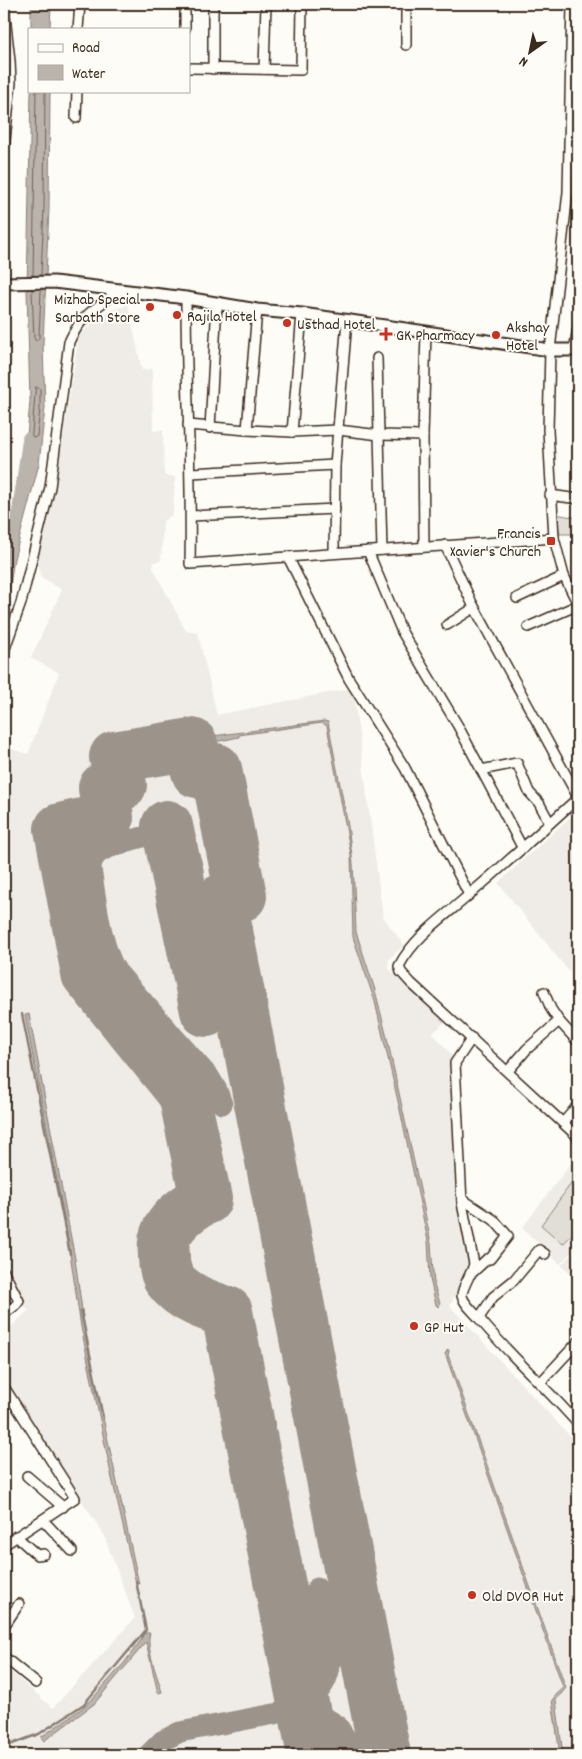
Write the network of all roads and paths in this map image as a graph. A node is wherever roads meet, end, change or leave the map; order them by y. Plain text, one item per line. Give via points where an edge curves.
1 (80, 4) edge
2 (185, 4) edge
3 (213, 4) edge
4 (266, 4) edge
5 (302, 4) edge
6 (406, 4) edge
7 (572, 4) edge
8 (4, 7) edge
9 (78, 28) edge
10 (185, 28) edge
11 (575, 31) edge
12 (406, 45) dead end
13 (190, 68) edge
14 (212, 69) junction
15 (264, 69) junction
16 (77, 92) edge
17 (574, 92) edge
18 (76, 118) dead end
19 (4, 149) edge
20 (568, 192) junction
21 (578, 194) edge
22 (4, 283) edge
23 (119, 291) junction
24 (186, 298) junction
25 (217, 303) junction
26 (257, 310) junction
27 (302, 314) junction
28 (347, 320) junction
29 (578, 328) edge
30 (426, 332) junction
31 (550, 350) junction
32 (576, 350) edge
33 (377, 358) dead end
34 (188, 425) junction
35 (210, 428) junction
36 (247, 430) junction
37 (338, 430) junction
38 (292, 432) junction
39 (380, 435) junction
40 (423, 436) junction
41 (335, 465) junction
42 (191, 473) junction
43 (550, 495) junction
44 (578, 499) edge
45 (335, 509) junction
46 (191, 516) junction
47 (554, 538) junction
48 (445, 545) junction
49 (424, 546) junction
50 (382, 550) junction
51 (368, 552) junction
52 (334, 553) junction
53 (288, 557) junction
54 (564, 576) junction
55 (517, 598) dead end
56 (578, 604) edge
57 (474, 608) junction
58 (447, 625) dead end
59 (528, 627) dead end
60 (4, 651) edge
61 (481, 770) junction
62 (578, 798) edge
63 (550, 823) junction
64 (522, 847) junction
65 (469, 895) junction
66 (544, 992) dead end
67 (559, 1021) junction
68 (472, 1038) junction
69 (578, 1042) edge
70 (508, 1071) junction
71 (578, 1105) edge
72 (563, 1123) junction
73 (578, 1137) edge
74 (462, 1199) junction
75 (545, 1254) dead end
76 (4, 1272) edge
77 (472, 1273) junction
78 (4, 1314) edge
79 (479, 1318) junction
80 (578, 1342) edge
81 (540, 1384) junction
82 (4, 1387) edge
83 (577, 1420) edge
84 (27, 1476) dead end
85 (63, 1507) junction
86 (43, 1520) junction
87 (16, 1536) junction
88 (4, 1545) edge
89 (72, 1551) dead end
90 (44, 1554) dead end
91 (19, 1604) dead end
92 (4, 1626) edge
93 (4, 1657) edge
94 (36, 1683) dead end

1 - 9 street
2 - 10 street
3 - 14 street
4 - 15 street
5 - 15 street via 301,70
6 - 12 street
7 - 11 street
8 - 19 street via 11,83
11 - 17 street
13 - 14 street
14 - 15 street
16 - 18 street
17 - 20 street
20 - 21 street
20 - 31 street
22 - 23 main road via 54,282
23 - 24 main road
23 - 60 street via 83,317 69,342 50,487 21,603
24 - 25 main road
24 - 34 street
25 - 26 main road
25 - 35 street
26 - 27 main road
26 - 36 street
27 - 28 main road
27 - 38 street
28 - 30 main road
28 - 37 street
29 - 32 street
30 - 31 main road
30 - 40 street
31 - 32 main road
31 - 43 street
33 - 39 street
34 - 35 street
34 - 42 street
35 - 36 street
36 - 38 street
37 - 38 street
37 - 39 street
37 - 41 street
39 - 40 street
39 - 50 street
40 - 49 street
41 - 42 street
41 - 45 street
42 - 46 street
43 - 44 street
43 - 47 street
45 - 46 street
45 - 52 street
46 - 53 street via 190,564
47 - 48 street
47 - 54 street
48 - 49 street
48 - 57 street
49 - 50 street
50 - 51 street
51 - 52 street
51 - 61 street via 402,632
52 - 53 street
53 - 65 street via 349,679 405,768
54 - 55 street
54 - 56 street
56 - 59 street
57 - 58 street
57 - 62 street
61 - 63 street via 517,763 529,792
61 - 64 street
62 - 63 street
63 - 64 street
64 - 65 street
65 - 68 street via 428,929 399,966 411,983
66 - 67 street
67 - 69 street
67 - 70 street via 527,1048
68 - 70 street
68 - 74 street via 455,1063
70 - 72 street
71 - 72 street
72 - 73 street
74 - 77 street via 474,1264
74 - 77 street via 494,1220 508,1236 490,1259
75 - 79 street via 539,1250 514,1280 493,1297
76 - 78 street via 18,1301
77 - 79 street via 462,1296
79 - 81 street
80 - 81 street
81 - 83 street
82 - 85 street via 75,1498
84 - 85 street
85 - 86 street
86 - 87 street
86 - 89 street
87 - 88 street
87 - 90 street via 37,1554
91 - 92 street
93 - 94 street

